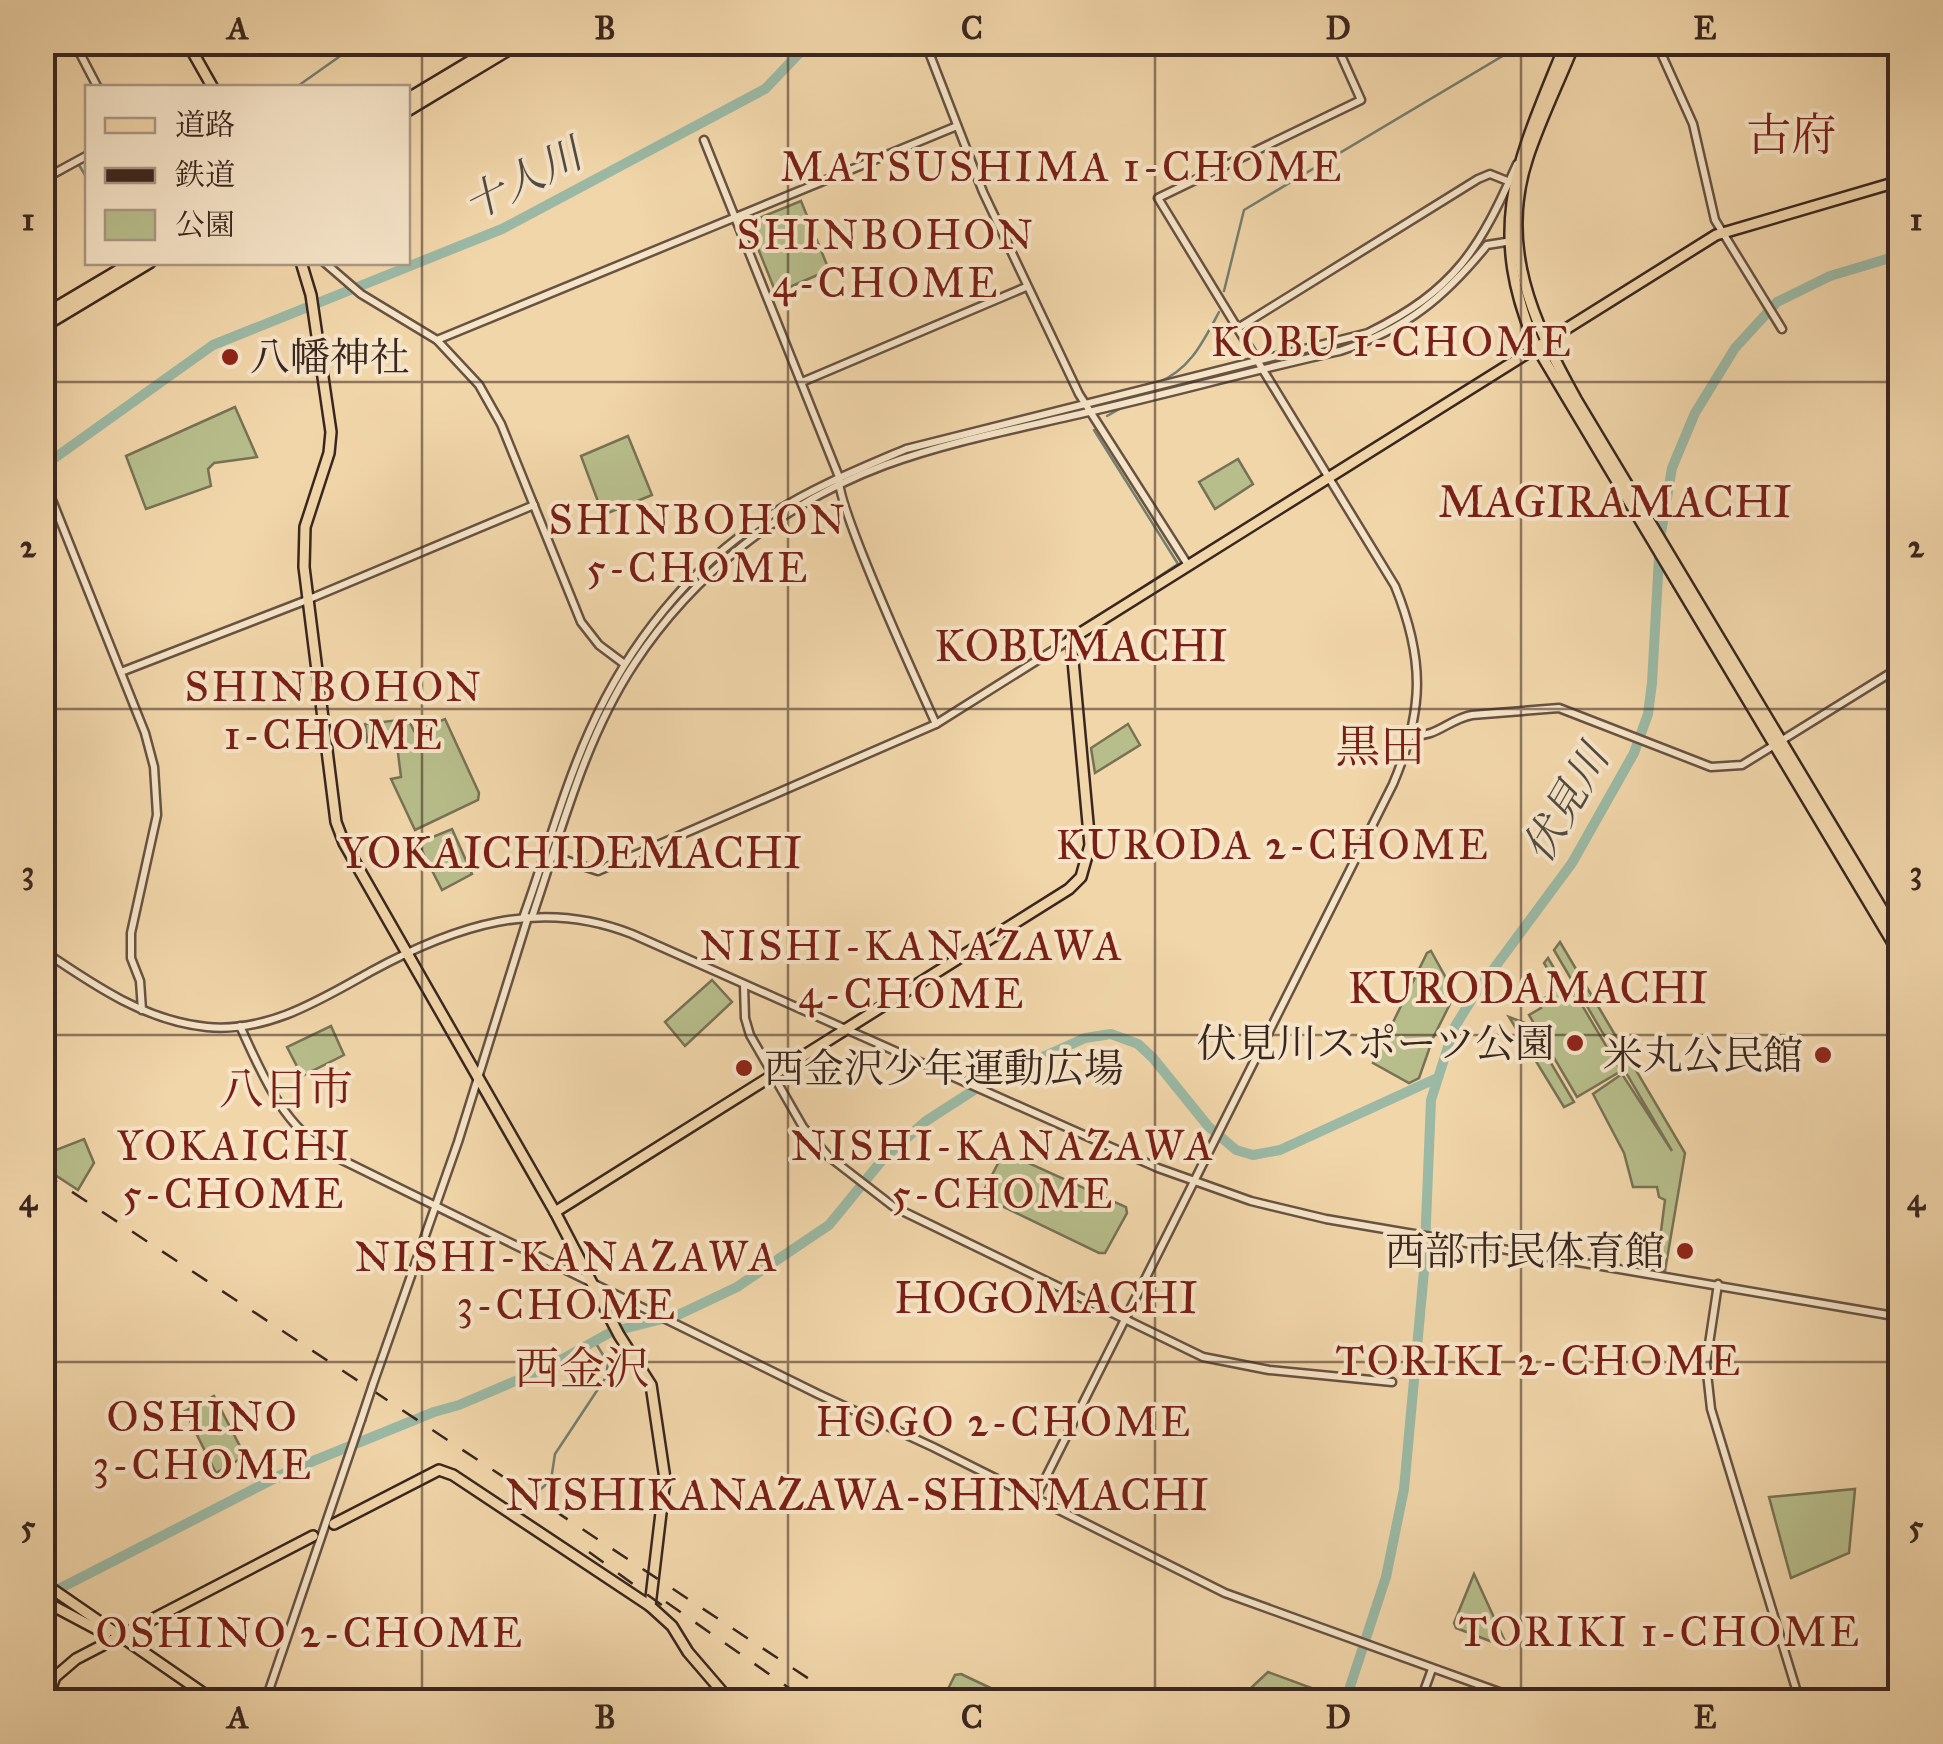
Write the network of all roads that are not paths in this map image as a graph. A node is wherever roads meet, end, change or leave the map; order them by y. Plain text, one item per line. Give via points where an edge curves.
1 (58, 42) edge
2 (74, 42) edge
3 (187, 42) edge
4 (503, 42) edge
5 (521, 42) edge
6 (925, 42) edge
7 (1335, 42) edge
8 (1566, 42) edge
9 (1576, 42) edge
10 (1656, 42) edge
11 (42, 52) edge
12 (96, 85) edge
13 (211, 85) edge
14 (410, 98) edge
15 (410, 109) edge
16 (957, 126) junction
17 (704, 140) dead end
18 (85, 157) edge
19 (42, 180) edge
20 (1900, 182) edge
21 (1514, 183) junction
22 (736, 218) junction
23 (1722, 232) junction
24 (1514, 241) junction
25 (128, 265) edge
26 (145, 265) edge
27 (302, 265) edge
28 (327, 265) edge
29 (1026, 287) junction
30 (42, 316) edge
31 (42, 327) edge
32 (1238, 328) junction
33 (1782, 329) dead end
34 (437, 340) junction
35 (1540, 344) junction
36 (1259, 362) junction
37 (1264, 370) junction
38 (802, 382) junction
39 (1086, 404) junction
40 (1092, 412) junction
41 (43, 476) edge
42 (1328, 476) junction
43 (838, 481) junction
44 (534, 505) junction
45 (1188, 565) junction
46 (307, 600) junction
47 (1071, 639) junction
48 (623, 663) junction
49 (1900, 668) edge
50 (121, 672) junction
51 (936, 724) junction
52 (1412, 735) junction
53 (1778, 743) junction
54 (553, 856) junction
55 (528, 917) junction
56 (1900, 939) edge
57 (42, 950) edge
58 (406, 953) junction
59 (1900, 955) edge
60 (744, 984) junction
61 (142, 1010) junction
62 (240, 1026) junction
63 (844, 1029) junction
64 (772, 1075) junction
65 (478, 1078) junction
66 (1195, 1183) junction
67 (434, 1206) junction
68 (555, 1212) junction
69 (590, 1282) junction
70 (1718, 1284) junction
71 (1900, 1316) edge
72 (1126, 1318) junction
73 (1392, 1382) dead end
74 (1036, 1499) junction
75 (334, 1524) dead end
76 (313, 1536) dead end
77 (42, 1582) edge
78 (42, 1600) edge
79 (650, 1606) junction
80 (118, 1636) junction
81 (1432, 1669) junction
82 (46, 1702) edge
83 (216, 1702) edge
84 (265, 1702) edge
85 (731, 1702) edge
86 (1420, 1702) edge
87 (1527, 1702) edge
88 (1800, 1702) edge

1 - 11 street
2 - 12 street
3 - 13 main road
4 - 14 highway
5 - 15 highway
6 - 16 street
7 - 32 street via 1361,100 1158,198
8 - 21 main road
9 - 21 main road
10 - 23 street via 1694,124
16 - 22 street
16 - 29 street
17 - 22 street
18 - 19 street
20 - 23 main road
21 - 24 main road
21 - 32 street via 1490,174 1478,178
21 - 36 street via 1480,241 1418,304 1349,340
22 - 34 street
22 - 38 street
23 - 33 street
23 - 35 main road
24 - 35 main road via 1518,298
24 - 37 street via 1488,245 1425,310 1384,333
25 - 30 highway
26 - 31 highway
27 - 46 main road via 331,432 304,530
28 - 34 street
29 - 38 street
29 - 39 street
32 - 36 street
34 - 44 street via 489,399
35 - 42 main road
35 - 53 main road
36 - 37 street
36 - 39 street
37 - 40 street
37 - 42 street
38 - 43 street
39 - 40 street
39 - 43 street via 906,449
40 - 43 street
40 - 45 street
41 - 50 street
42 - 45 main road
42 - 52 street via 1395,586 1410,624 1419,692
43 - 48 street via 765,518 723,551
43 - 51 street
43 - 54 street via 747,542 652,638 594,739
44 - 46 street
44 - 48 street via 581,622
45 - 47 main road
46 - 50 street
46 - 58 main road via 336,822
47 - 51 street
47 - 63 main road via 1090,844 1082,878
48 - 55 street via 584,744
49 - 53 street
50 - 61 street via 154,767 157,814 131,933
51 - 54 street via 598,872
52 - 53 street via 1426,736 1472,714 1560,708 1711,766 1742,766
52 - 66 street
53 - 56 main road
53 - 59 main road
54 - 55 street
55 - 58 street via 457,932
55 - 60 street via 564,915 610,925
55 - 65 street
57 - 61 street
58 - 62 street via 313,1005
58 - 65 main road
60 - 63 street
60 - 64 street via 744,1018
61 - 62 street via 206,1027
62 - 67 street via 280,1108 300,1132
63 - 64 main road
63 - 66 street
64 - 68 main road
64 - 72 street via 828,1156 869,1190
65 - 67 street
65 - 68 main road
66 - 70 street via 1287,1210
66 - 72 street
67 - 69 street
67 - 84 street, bridge
68 - 69 main road
69 - 74 street
69 - 79 main road via 651,1386 665,1479
70 - 71 street
70 - 88 street via 1706,1364 1711,1409
72 - 73 street via 1229,1364
72 - 74 street
74 - 81 street via 1224,1594
75 - 79 main road via 440,1470
76 - 80 main road
77 - 80 main road
78 - 80 main road
79 - 85 main road
80 - 82 main road via 63,1668
80 - 83 main road
81 - 86 street
81 - 87 street

